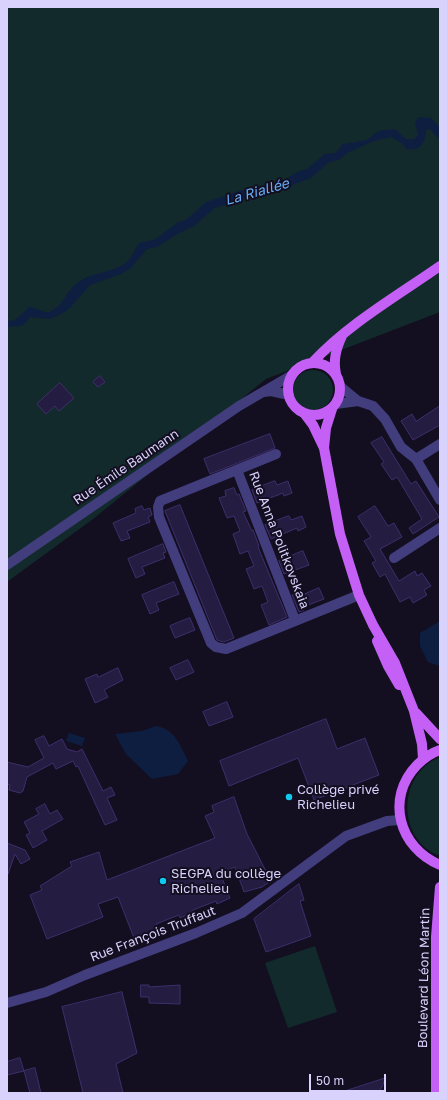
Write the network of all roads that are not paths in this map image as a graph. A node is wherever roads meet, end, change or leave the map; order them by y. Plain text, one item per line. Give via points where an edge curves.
1 (440, 266) edge
2 (342, 335) junction
3 (312, 363) junction
4 (336, 374) junction
5 (292, 375) junction
6 (341, 387) junction
7 (260, 393) junction
8 (289, 395) junction
9 (358, 401) junction
10 (334, 406) junction
11 (304, 413) junction
12 (440, 444) edge
13 (324, 448) junction
14 (276, 454) dead end
15 (416, 459) junction
16 (237, 470) junction
17 (440, 500) edge
18 (440, 528) edge
19 (394, 558) dead end
20 (7, 565) edge
21 (359, 595) junction
22 (295, 620) junction
23 (414, 710) junction
24 (440, 739) edge
25 (440, 750) edge
26 (423, 759) junction
27 (400, 820) junction
28 (440, 865) edge
29 (440, 887) edge
30 (7, 1003) edge
31 (436, 1093) edge

1 - 2 main road
2 - 3 main road via 326,347
2 - 4 main road via 336,348
3 - 4 main road via 326,365
3 - 5 main road via 304,365
4 - 6 main road
5 - 7 street, Rue Émile Baumann
5 - 8 main road via 288,388
6 - 9 street
6 - 10 main road
7 - 8 street via 271,391
7 - 20 street, Rue Émile Baumann
8 - 11 main road via 297,409
9 - 10 street
9 - 15 street via 373,406 385,419 401,447
10 - 11 main road via 319,415
10 - 13 main road via 326,428
11 - 13 main road
12 - 15 street
13 - 21 main road via 340,534
14 - 16 street, Rue Anna Politkovskaia
15 - 17 street
16 - 22 street, Rue Anna Politkovskaia
16 - 22 street, Rue Anna Politkovskaia via 160,501 159,517 211,643 216,647 226,649
18 - 19 street
21 - 22 street, Rue Anna Politkovskaia
21 - 23 main road via 388,666
23 - 24 main road
23 - 26 main road
25 - 26 main road
26 - 27 main road via 411,771 403,786 399,803
27 - 28 main road via 406,836 416,850
27 - 30 street, Rue François Truffaut via 387,821 346,836 242,913 34,996
29 - 31 main road, Boulevard Léon Martin via 436,936

